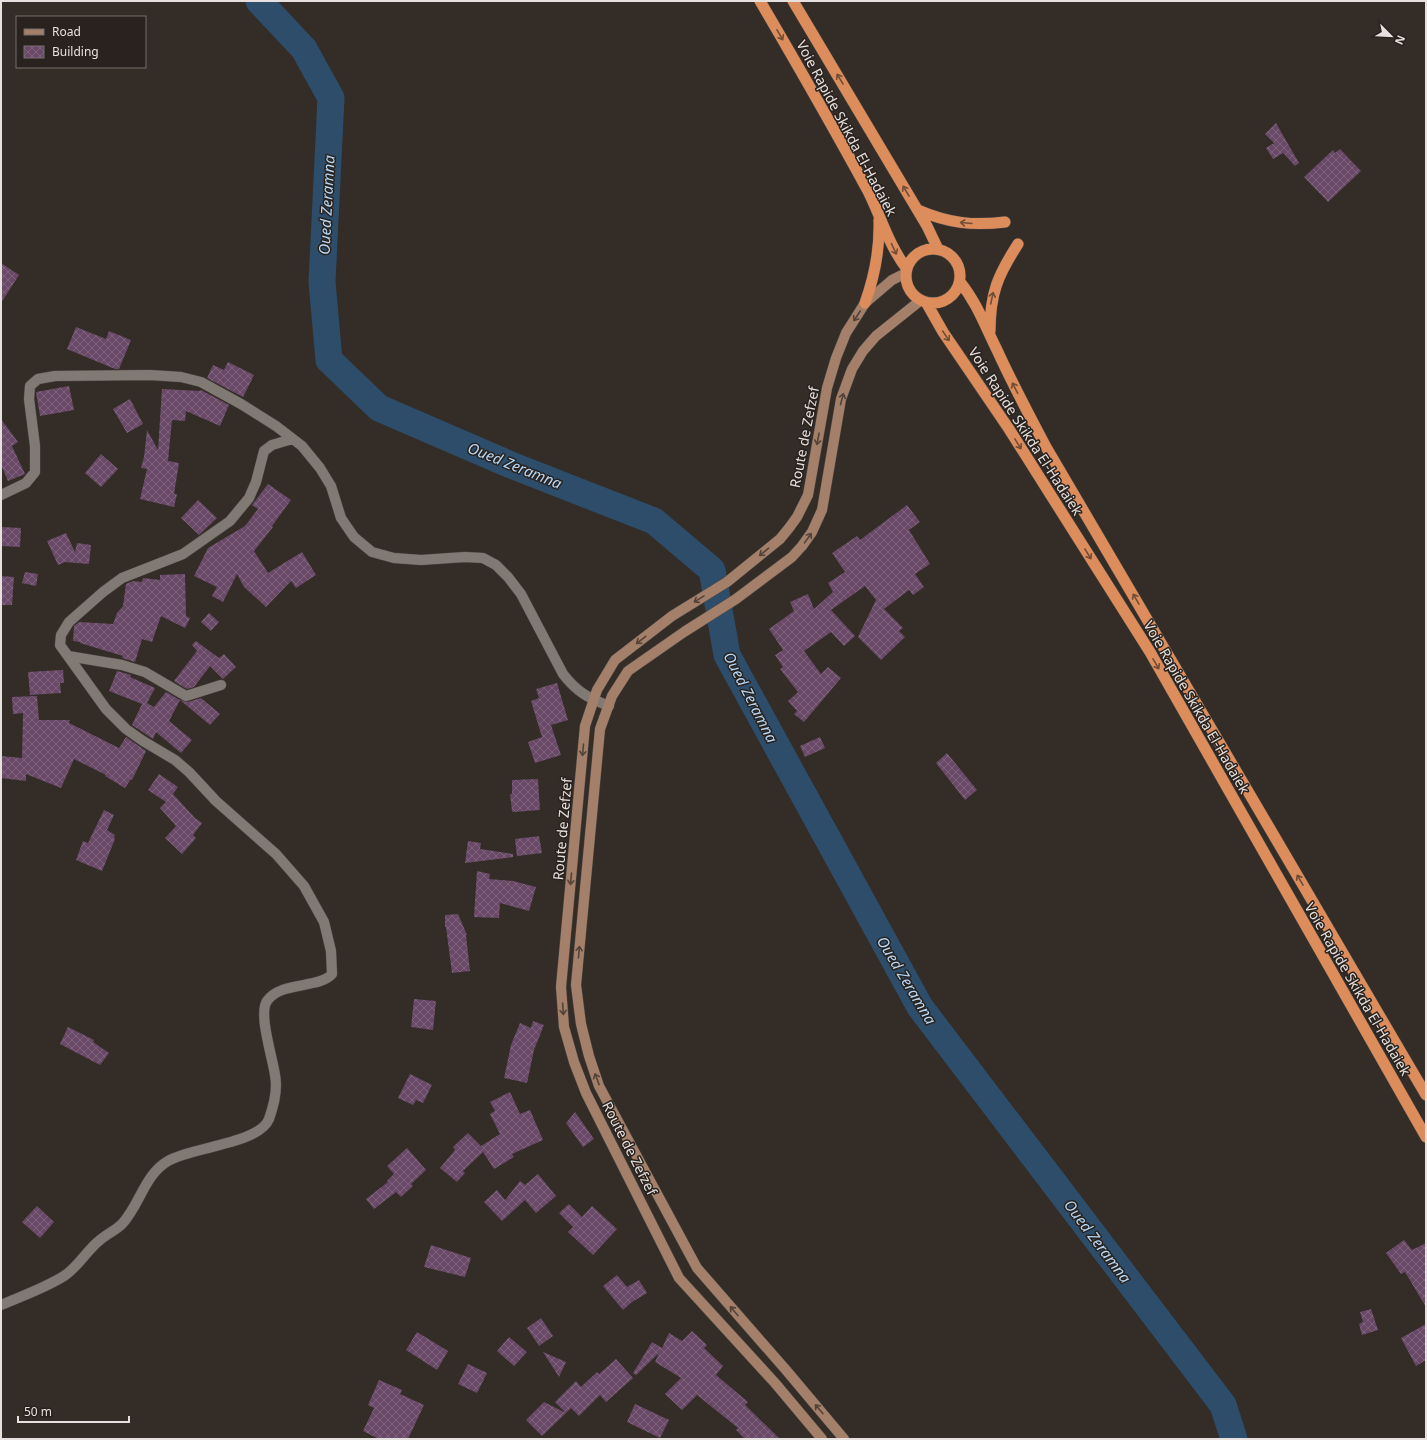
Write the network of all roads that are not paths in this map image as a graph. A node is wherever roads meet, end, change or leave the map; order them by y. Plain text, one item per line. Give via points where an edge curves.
1 (760, 1) edge
2 (793, 1) edge
3 (918, 210) junction
4 (879, 217) junction
5 (1005, 222) dead end
6 (1018, 244) dead end
7 (938, 249) junction
8 (907, 271) junction
9 (960, 282) junction
10 (924, 301) junction
11 (865, 303) junction
12 (990, 337) junction
13 (292, 439) junction
14 (1, 495) edge
15 (68, 656) junction
16 (221, 685) dead end
17 (593, 700) junction
18 (609, 706) junction
19 (1426, 1095) edge
20 (1426, 1137) edge
21 (1, 1305) edge
22 (822, 1439) edge
23 (844, 1439) edge

1 -> 4 highway, Voie Rapide Skikda El-Hadaiek via 826,114 869,193
3 -> 2 highway, Voie Rapide Skikda El-Hadaiek
5 -> 3 highway via 960,223
3 - 7 highway, Voie Rapide Skikda El-Hadaiek
4 -> 8 highway, Voie Rapide Skikda El-Hadaiek
4 - 11 highway via 877,258
12 -> 6 highway via 991,306 995,286 1003,267
7 - 8 highway via 919,253
7 - 9 highway, Voie Rapide Skikda El-Hadaiek via 950,255 957,263 961,274
8 - 10 highway, Voie Rapide Skikda El-Hadaiek via 908,286 916,297
8 - 11 main road, Route de Zefzef
9 - 10 highway via 950,298 939,303
9 - 12 highway, Voie Rapide Skikda El-Hadaiek via 973,300
18 -> 10 main road, Route de Zefzef via 612,696 628,671 736,599 792,557 802,546 822,510 841,399 852,370 876,336
10 -> 20 highway, Voie Rapide Skikda El-Hadaiek via 1009,429 1150,652
11 -> 17 main road, Route de Zefzef via 846,333 836,358 827,388 808,495 800,511 780,539 727,582 672,616 615,660
19 -> 12 highway, Voie Rapide Skikda El-Hadaiek via 1046,447
13 - 14 street via 241,404 201,382 181,377 150,375 38,379 30,386 29,399 36,446 35,472 26,483
13 - 15 street via 272,445 264,451 249,498 230,521 183,554 122,578 68,622 61,635 60,645
13 - 17 street via 302,446 320,468 330,486 341,518 354,537 372,552 394,558 421,560 483,558 496,565 521,594 563,674 572,686
15 - 16 street via 122,665 145,672 186,696
15 - 21 street via 106,709 126,729 175,760 189,772 216,801 276,854 304,886 324,922 331,951 332,974 329,978 276,993 266,1002 264,1013 267,1041 276,1076 276,1096 268,1121 260,1130 246,1138 188,1153 168,1161 153,1173 123,1223 99,1240 65,1275
17 - 18 street
17 -> 22 main road, Route de Zefzef via 585,726 561,988 564,1027 574,1062 586,1093 679,1278 775,1383
23 -> 18 main road, Route de Zefzef via 696,1268 599,1086 589,1056 581,1024 576,985 600,729

